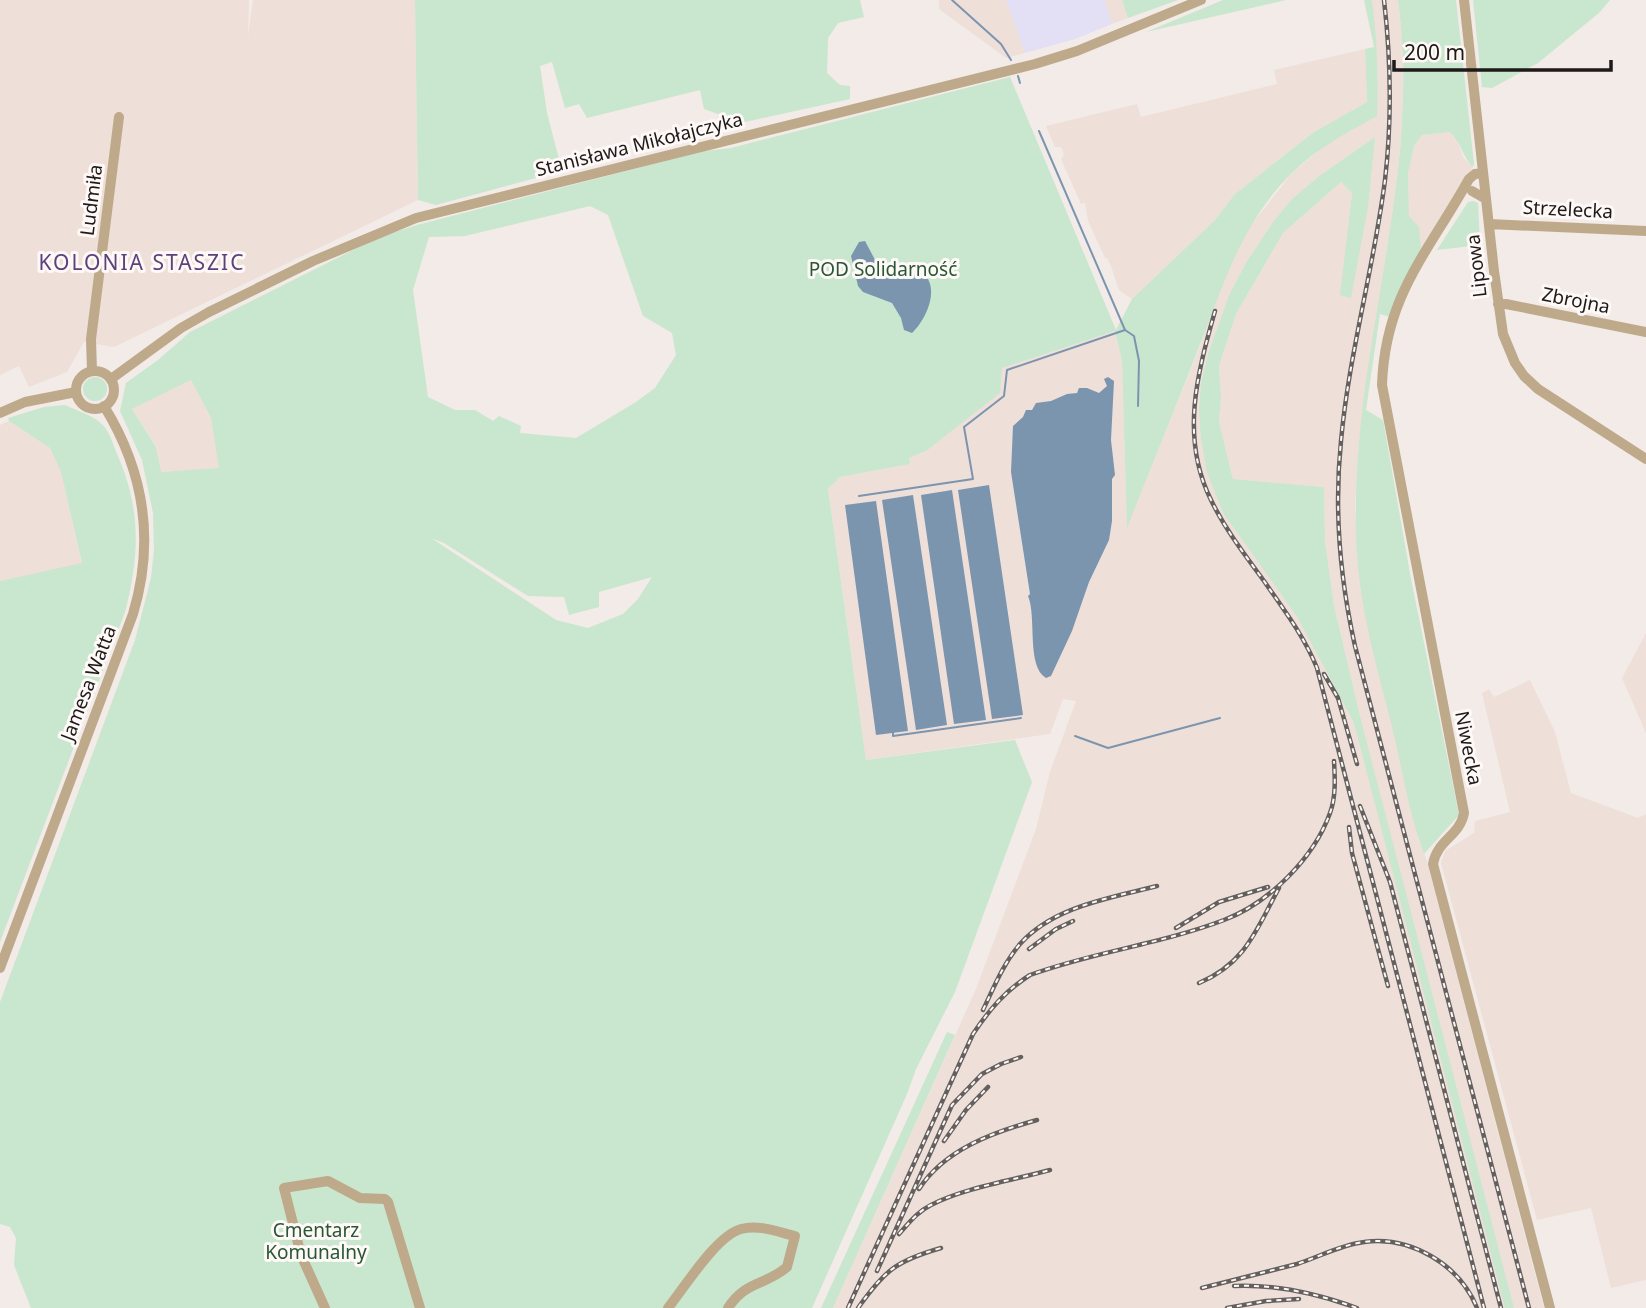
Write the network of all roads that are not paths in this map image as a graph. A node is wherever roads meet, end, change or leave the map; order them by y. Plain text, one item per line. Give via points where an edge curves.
1 (1201, 0) edge
2 (1464, 0) edge
3 (119, 117) dead end
4 (1484, 179) junction
5 (1467, 192) junction
6 (1486, 199) junction
7 (1489, 224) junction
8 (1646, 231) edge
9 (1498, 304) junction
10 (1646, 332) edge
11 (92, 371) junction
12 (111, 379) junction
13 (76, 393) junction
14 (104, 407) junction
15 (0, 413) edge
16 (1646, 458) edge
17 (0, 968) edge
18 (325, 1308) edge
19 (420, 1308) edge
20 (668, 1308) edge
21 (728, 1308) edge
22 (1550, 1308) edge

1 - 12 street, Stanisława Mikołajczyka via 1035,64 415,218 209,312
2 - 4 street, Lipowa
3 - 11 street, Ludmiła via 91,339
4 - 5 street, Niwecka
4 - 6 street, Lipowa
5 - 6 street
5 - 22 street, Niwecka via 1425,251 1401,296 1389,333 1382,385 1464,813 1460,825 1438,848 1433,864
6 - 7 street, Lipowa
7 - 8 street, Strzelecka
7 - 9 street, Lipowa
9 - 10 street, Zbrojna
9 - 16 street, Lipowa via 1507,346 1524,376
11 - 12 street
11 - 13 street via 81,376
12 - 14 street via 114,391
13 - 14 street via 83,405
13 - 15 street via 24,402
14 - 17 street, Jamesa Watta via 127,449 142,498 146,536 142,579 133,614
18 - 19 street via 302,1255 284,1188 328,1181 354,1197 388,1202
20 - 21 street via 732,1232 758,1228 795,1236 786,1267 736,1295

